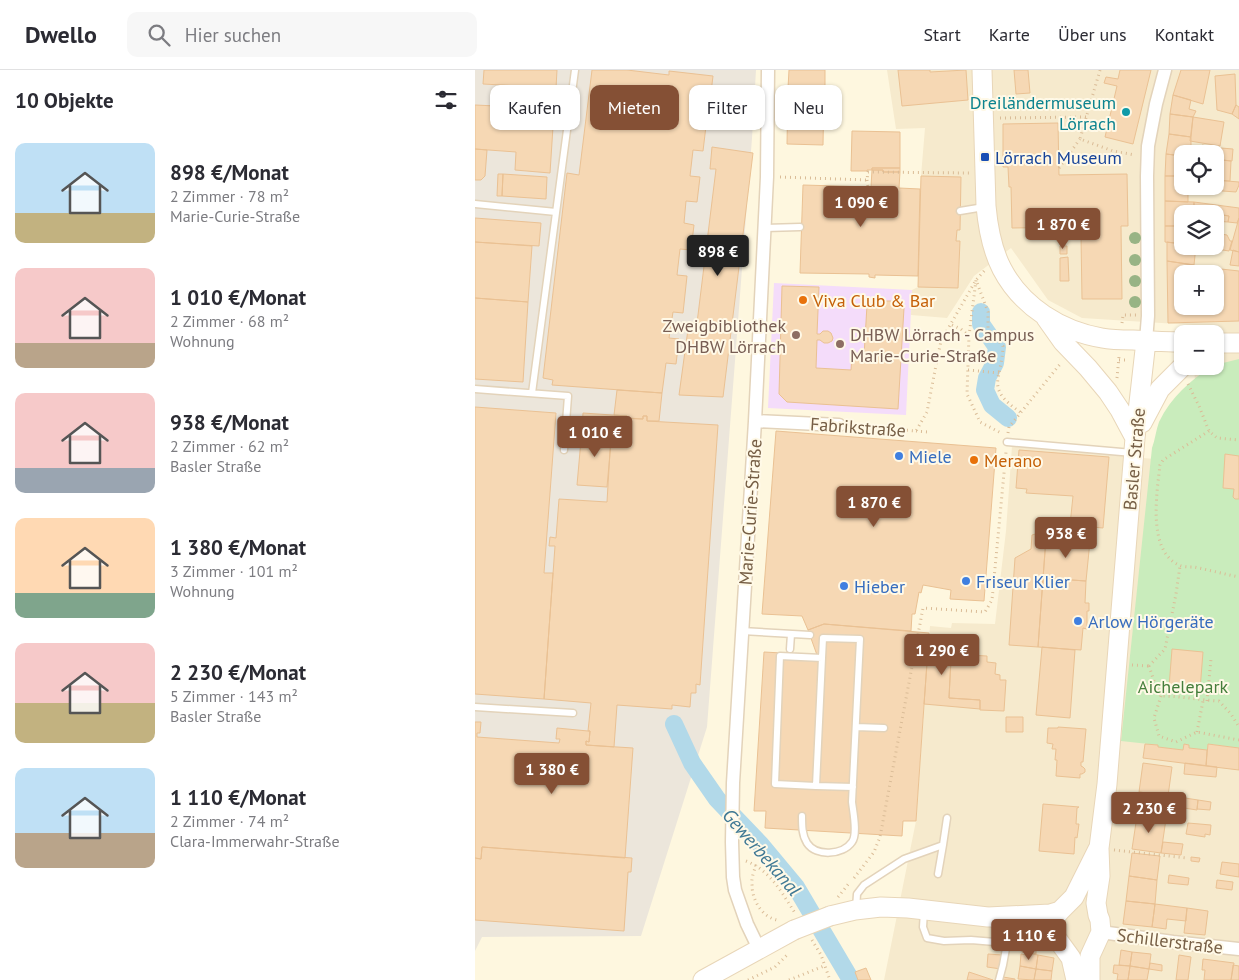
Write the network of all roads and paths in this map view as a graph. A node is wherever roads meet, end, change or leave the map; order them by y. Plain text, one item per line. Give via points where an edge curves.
1 (575, 70) edge
2 (768, 70) edge
3 (982, 70) edge
4 (1100, 70) edge
5 (1165, 70) edge
6 (1086, 117) junction
7 (984, 118) junction
8 (1080, 139) junction
9 (1148, 157) junction
10 (1059, 168) dead end
11 (986, 174) junction
12 (792, 178) dead end
13 (867, 180) junction
14 (868, 187) dead end
15 (475, 204) edge
16 (986, 206) junction
17 (960, 210) dead end
18 (556, 212) junction
19 (765, 228) junction
20 (800, 228) dead end
21 (997, 257) junction
22 (977, 280) junction
23 (1123, 315) dead end
24 (1045, 317) junction
25 (951, 325) junction
26 (969, 336) junction
27 (1119, 340) junction
28 (1146, 341) junction
29 (1174, 342) edge
30 (1071, 351) junction
31 (968, 370) junction
32 (999, 373) junction
33 (1174, 374) edge
34 (1184, 375) edge
35 (475, 389) edge
36 (1108, 392) junction
37 (532, 393) junction
38 (1020, 412) junction
39 (755, 421) junction
40 (839, 425) joint
41 (1209, 430) junction
42 (916, 431) junction
43 (928, 432) dead end
44 (1239, 440) edge
45 (1007, 442) joint
46 (1135, 445) junction
47 (564, 450) dead end
48 (1180, 566) junction
49 (1239, 577) edge
50 (742, 631) junction
51 (791, 634) junction
52 (810, 635) dead end
53 (790, 649) dead end
54 (822, 658) junction
55 (1211, 659) dead end
56 (1161, 696) junction
57 (1205, 701) junction
58 (475, 707) edge
59 (573, 712) dead end
60 (856, 726) junction
61 (1239, 727) edge
62 (884, 728) dead end
63 (1197, 732) junction
64 (1239, 740) edge
65 (816, 786) junction
66 (853, 787) junction
67 (802, 816) dead end
68 (947, 818) dead end
69 (943, 845) junction
70 (1099, 848) junction
71 (733, 856) junction
72 (1187, 858) dead end
73 (755, 865) junction
74 (938, 874) dead end
75 (838, 897) dead end
76 (924, 909) junction
77 (1063, 909) junction
78 (855, 910) junction
79 (988, 917) junction
80 (795, 926) junction
81 (1098, 930) junction
82 (1009, 934) junction
83 (1059, 942) junction
84 (759, 949) junction
85 (1239, 949) edge
86 (789, 953) dead end
87 (824, 966) junction
88 (703, 980) edge
89 (748, 980) edge
90 (789, 980) edge
91 (830, 980) edge
92 (999, 980) edge
93 (1076, 980) edge
94 (1090, 980) edge

1 - 18 lane
2 - 19 street, Marie-Curie-Straße
3 - 7 street
4 - 6 path
5 - 9 street, Basler Straße
6 - 7 path
6 - 8 path
7 - 11 street
8 - 9 path via 1113,152
8 - 10 path
9 - 28 street, Basler Straße
11 - 13 path via 868,172
11 - 16 street
12 - 13 path
13 - 14 path
15 - 18 lane
16 - 17 lane
16 - 21 street
18 - 37 lane
19 - 20 lane
19 - 39 street, Marie-Curie-Straße
21 - 22 path, Fabrikstraße
21 - 24 street via 1019,292
22 - 25 path, Fabrikstraße
22 - 26 path
22 - 32 path via 988,312 988,329 1003,346
23 - 27 path
24 - 27 street via 1072,330
24 - 30 street
25 - 26 path
25 - 42 path, Fabrikstraße via 941,341 927,412
26 - 31 path
27 - 28 street
27 - 36 path via 1117,383
28 - 29 street
28 - 46 street, Basler Straße
30 - 36 street
30 - 38 path
31 - 32 path
31 - 38 path via 967,394 981,422 1008,437 1009,427
32 - 38 path via 998,390
33 - 46 street via 1160,389 1148,410
34 - 41 path
35 - 37 lane
36 - 46 street via 1120,410
37 - 47 lane via 568,396
39 - 40 street, Fabrikstraße
39 - 50 street, Marie-Curie-Straße
40 - 42 path, Fabrikstraße
41 - 44 path via 1217,438
41 - 48 path via 1159,465 1156,506 1159,538 1170,559
42 - 43 path
45 - 46 lane
45 - 75 path via 992,600 985,612 923,608 880,836 874,852
46 - 70 street, Basler Straße
48 - 49 path
48 - 56 path via 1165,649 1149,666
50 - 51 lane
50 - 71 street, Marie-Curie-Straße via 733,783
51 - 52 lane
51 - 53 lane
54 - 60 lane via 823,638 860,640
54 - 65 lane
54 - 65 lane via 780,656 775,784
55 - 57 path
56 - 57 path
56 - 63 path via 1153,718 1159,736 1176,742
57 - 61 path via 1219,701
57 - 63 path
58 - 59 lane
60 - 62 lane
60 - 66 lane
63 - 64 path
65 - 66 lane
66 - 67 lane via 854,836 852,842 841,850 823,852 808,845 803,836
68 - 69 lane
69 - 74 lane
69 - 78 lane via 904,860 864,884 857,894
70 - 72 path
70 - 77 street, Basler Straße via 1074,898
70 - 81 street, Basler Straße via 1100,876 1095,903
71 - 73 path
71 - 84 street, Marie-Curie-Straße via 735,890
73 - 80 path via 779,888
73 - 80 path via 751,884 758,907 766,916
76 - 78 street via 881,907
76 - 79 street
76 - 82 lane via 923,927 927,938 971,940
77 - 79 street via 1050,914
77 - 81 street via 1077,904 1089,907
77 - 83 street, Basler Straße via 1054,922
78 - 80 street, bridge
79 - 82 street
80 - 84 street
80 - 87 path via 821,955
81 - 83 street via 1085,951 1074,951
81 - 85 street, Schillerstraße
81 - 94 street, Basler Straße via 1090,956
82 - 83 street
82 - 92 lane
83 - 93 street via 1071,958
84 - 88 street
86 - 89 path via 775,967
87 - 90 path
87 - 91 path

